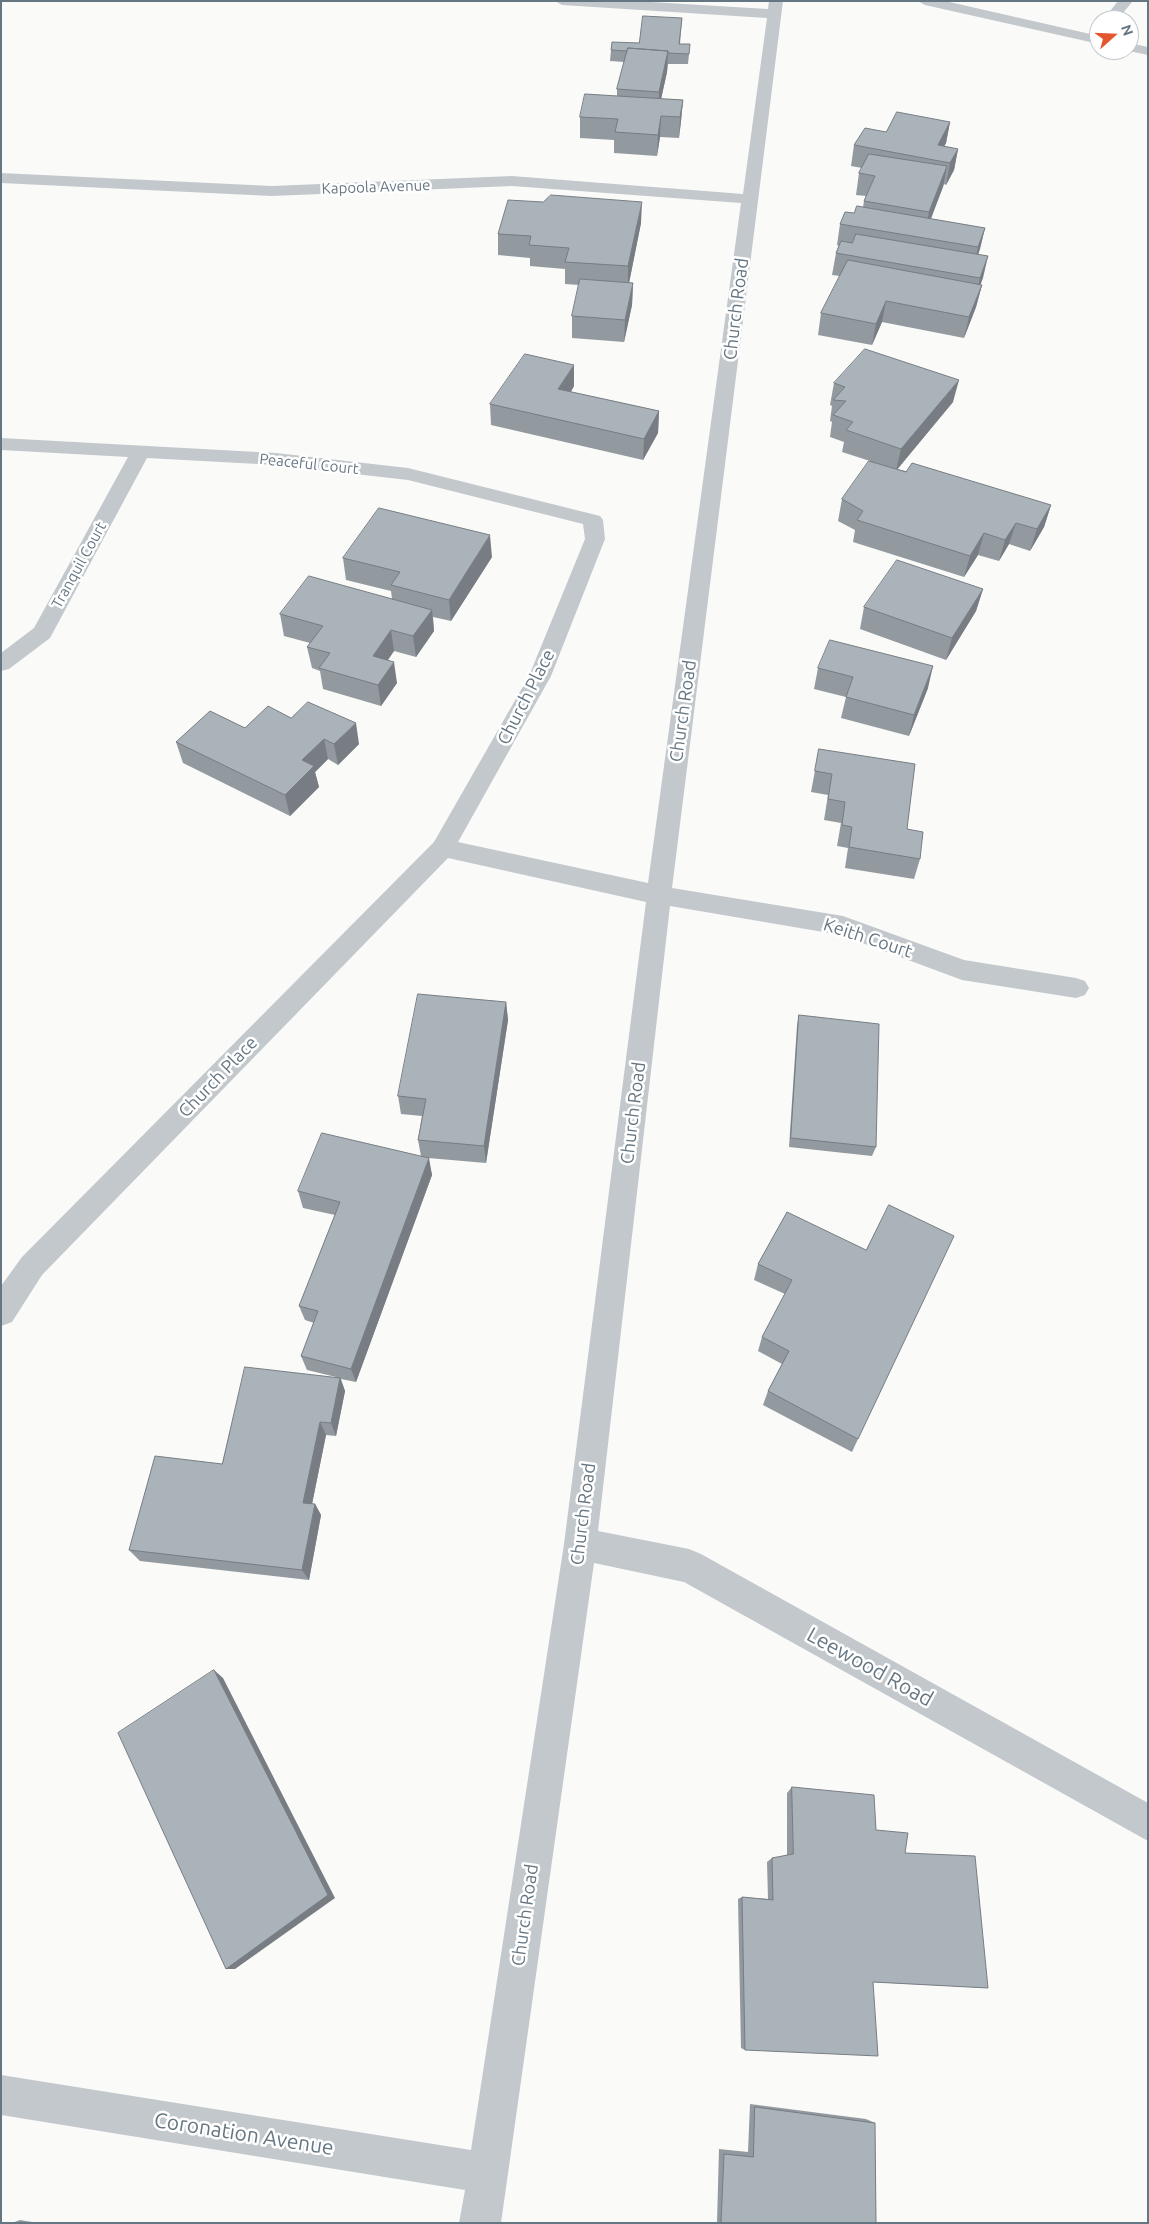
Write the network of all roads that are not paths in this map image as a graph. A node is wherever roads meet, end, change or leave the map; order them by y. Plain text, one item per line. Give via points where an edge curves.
1 (562, 1) edge
2 (925, 1) edge
3 (775, 8) edge
4 (1089, 36) edge
5 (1, 178) edge
6 (750, 199) junction
7 (1, 444) edge
8 (140, 453) junction
9 (595, 539) joint
10 (1, 664) edge
11 (443, 848) junction
12 (659, 895) junction
13 (1076, 988) dead end
14 (1, 1312) edge
15 (580, 1544) junction
16 (1148, 1823) edge
17 (1, 2095) edge
18 (487, 2173) junction
19 (480, 2223) edge

1 - 3 street
2 - 4 street
3 - 6 street, Church Road
5 - 6 street, Kapoola Avenue via 272,191 512,181
6 - 12 street, Church Road
7 - 8 street, Peaceful Court
8 - 9 street, Peaceful Court via 276,459 408,474 593,520
8 - 10 street, Tranquil Court via 42,633
9 - 11 street, Church Place via 540,676
11 - 12 street
11 - 14 street, Church Place via 32,1266
12 - 13 street, Keith Court via 843,926 962,970
12 - 15 street, Church Road
15 - 16 street, Leewood Road via 690,1566
15 - 18 street, Church Road
17 - 18 street, Coronation Avenue
18 - 19 street, Church Road

